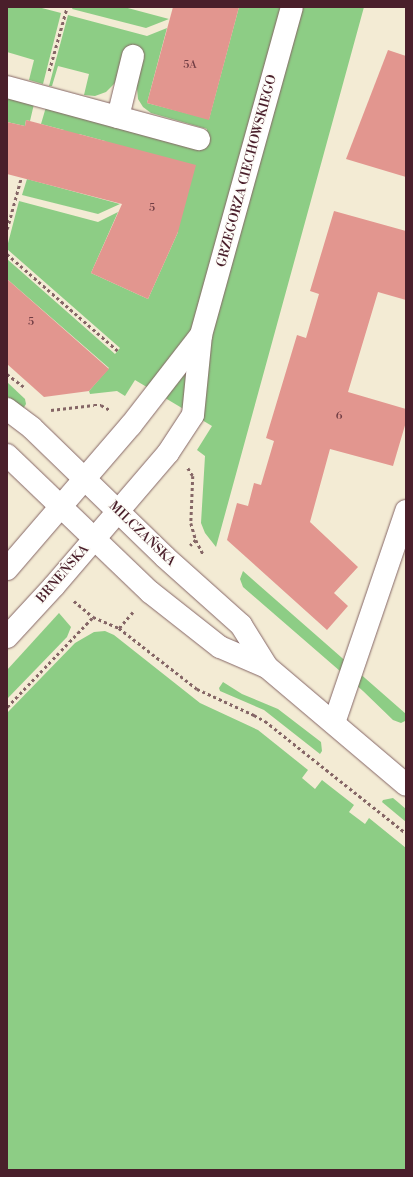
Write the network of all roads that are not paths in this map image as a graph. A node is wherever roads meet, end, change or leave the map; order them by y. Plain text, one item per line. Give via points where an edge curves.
1 (292, 7) edge
2 (133, 56) dead end
3 (7, 87) edge
4 (118, 116) junction
5 (198, 138) dead end
6 (202, 335) junction
7 (7, 408) edge
8 (7, 455) edge
9 (84, 479) junction
10 (60, 506) junction
11 (406, 510) edge
12 (118, 511) junction
13 (94, 538) junction
14 (7, 569) edge
15 (7, 637) edge
16 (267, 667) junction
17 (334, 723) junction
18 (406, 785) edge

1 - 6 street, GRZEGORZA CIECHOWSKIEGO
2 - 4 street
3 - 4 street
4 - 5 street
6 - 9 street, GRZEGORZA CIECHOWSKIEGO via 131,425
6 - 12 street, GRZEGORZA CIECHOWSKIEGO via 193,414 168,452
7 - 9 street, MILCZAŃSKA via 32,428
8 - 10 street, MILCZAŃSKA
9 - 10 street
9 - 12 street, MILCZAŃSKA
10 - 13 street, MILCZAŃSKA
10 - 14 street
11 - 17 street
12 - 13 street, BRNEŃSKA
12 - 16 street, MILCZAŃSKA via 241,625
13 - 15 street, BRNEŃSKA
13 - 16 street, MILCZAŃSKA via 150,592 220,647
16 - 17 street, MILCZAŃSKA
17 - 18 street, MILCZAŃSKA

